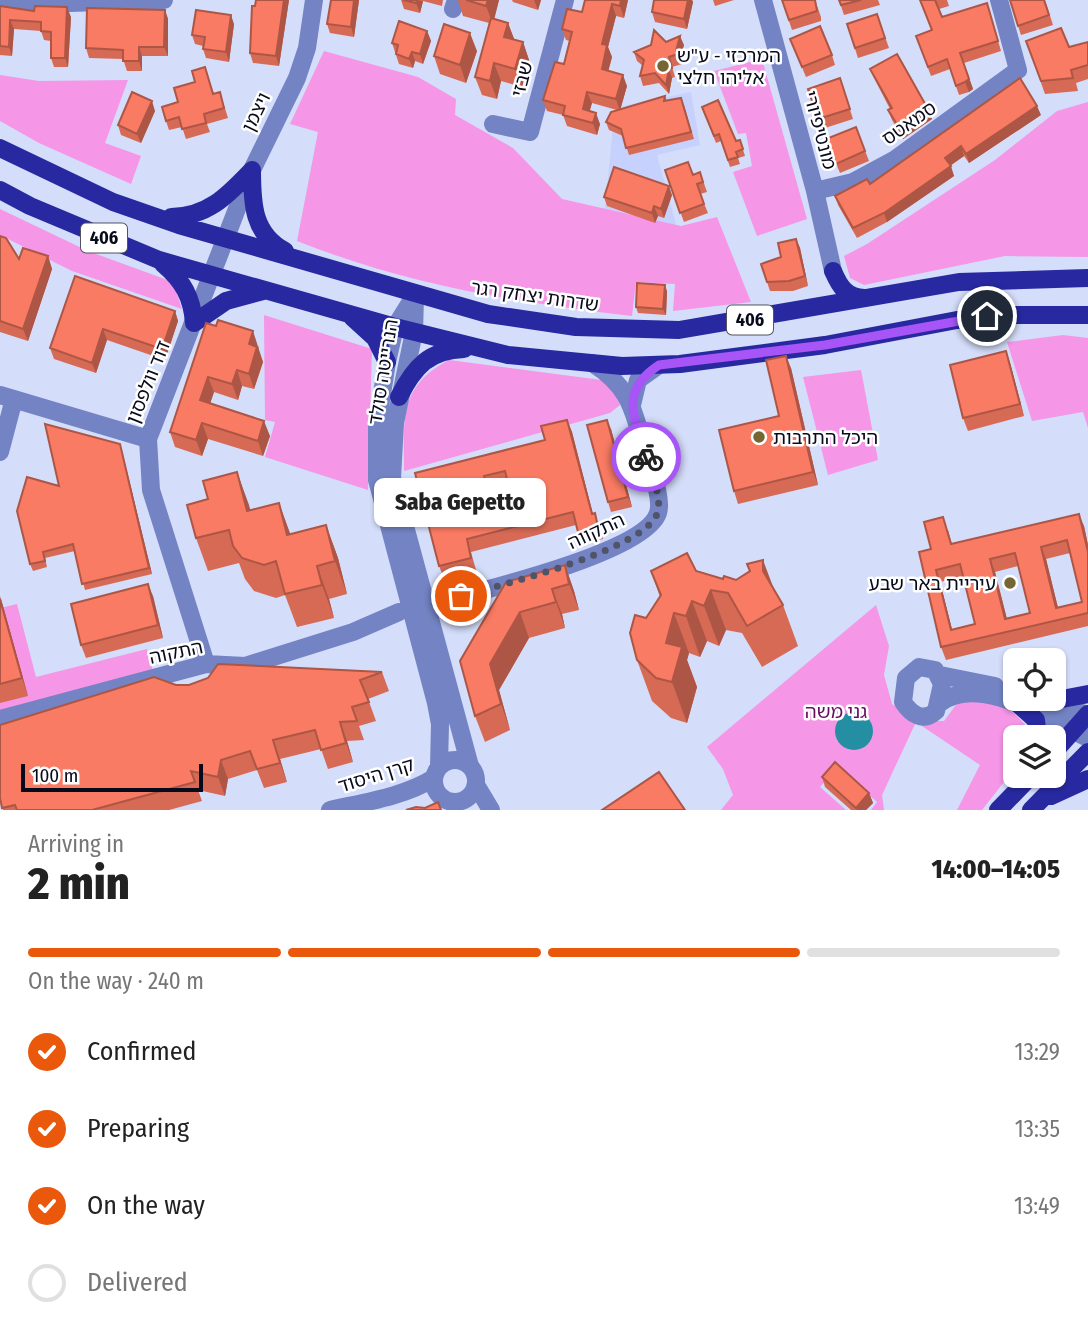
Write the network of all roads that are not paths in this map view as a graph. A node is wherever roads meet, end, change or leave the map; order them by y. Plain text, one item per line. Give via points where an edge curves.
1 (163, 0) edge
2 (314, 0) edge
3 (565, 0) edge
4 (763, 0) edge
5 (999, 0) edge
6 (0, 1) edge
7 (25, 2) edge
8 (493, 124) dead end
9 (0, 148) edge
10 (252, 170) junction
11 (0, 190) edge
12 (815, 191) junction
13 (157, 217) junction
14 (226, 239) junction
15 (159, 260) junction
16 (306, 262) junction
17 (833, 271) junction
18 (212, 277) junction
19 (1087, 278) edge
20 (266, 290) junction
21 (415, 295) junction
22 (871, 298) junction
23 (822, 307) junction
24 (346, 313) junction
25 (1088, 314) edge
26 (194, 323) junction
27 (396, 327) junction
28 (414, 332) junction
29 (475, 348) junction
30 (387, 362) junction
31 (592, 363) junction
32 (659, 365) junction
33 (7, 397) edge
34 (399, 397) junction
35 (632, 405) junction
36 (148, 439) junction
37 (0, 452) edge
38 (435, 603) dead end
39 (399, 612) dead end
40 (206, 664) junction
41 (940, 675) junction
42 (1003, 692) edge
43 (1088, 694) edge
44 (1003, 699) edge
45 (1066, 701) edge
46 (940, 703) junction
47 (1066, 708) edge
48 (1045, 711) edge
49 (1088, 714) edge
50 (0, 719) edge
51 (1080, 735) edge
52 (1088, 752) edge
53 (470, 766) junction
54 (437, 773) junction
55 (1088, 779) edge
56 (476, 785) junction
57 (1018, 788) edge
58 (456, 804) edge
59 (1035, 806) edge
60 (330, 810) edge
61 (425, 810) edge
62 (491, 810) edge
63 (998, 810) edge

1 - 7 street
2 - 10 street, ויצמן via 297,78
3 - 8 street, שבזי via 530,132
4 - 12 street, מונטיפיורי
5 - 12 street, סמאטס via 1018,70 894,160 853,182
6 - 7 street
9 - 13 main road, שדרות יצחק רגר / 406 via 113,202
10 - 13 main road via 207,211 190,217
10 - 14 street, ויצמן
10 - 16 main road via 257,224 274,246
11 - 15 main road, 406
12 - 17 street, מונטיפיורי
13 - 14 main road, שדרות יצחק רגר / 406
14 - 16 main road, שדרות יצחק רגר / 406
14 - 18 street, דוד וולפסון
15 - 18 main road, 406
15 - 26 main road via 184,285
16 - 21 main road, שדרות יצחק רגר / 406
17 - 22 main road via 840,287 854,297
17 - 23 main road via 831,294
18 - 20 main road, 406
18 - 26 street, דוד וולפסון
19 - 22 main road, שדרות יצחק רגר / 406 via 959,282
20 - 24 main road, 406
20 - 26 main road via 226,301
21 - 23 main road, שדרות יצחק רגר / 406 via 488,314 576,327 630,329 679,330
21 - 27 street, הנרייטה סולד
21 - 28 street, הנרייטה סולד
22 - 23 main road, שדרות יצחק רגר / 406
24 - 27 main road, 406
24 - 30 main road via 375,338
25 - 32 main road, 406 via 957,320 825,345
26 - 36 street, דוד וולפסון
27 - 28 main road, 406
27 - 30 street, הנרייטה סולד
28 - 29 main road, 406
28 - 34 street, הנרייטה סולד
29 - 31 main road, 406
29 - 34 main road via 448,349 422,362 411,372
30 - 54 street, הנרייטה סולד via 377,426 377,480 436,704 440,724
31 - 32 main road, 406
31 - 35 street, התקווה via 615,379
32 - 35 street via 638,380
33 - 36 street
33 - 37 street
34 - 53 street, הנרייטה סולד via 392,455 397,506
35 - 38 street, התקווה via 659,503 652,523 638,535 567,568
36 - 40 street, דוד וולפסון via 151,490
39 - 40 street, התקוה via 353,632 245,666
40 - 50 street, התקוה
41 - 42 street
41 - 46 street
41 - 46 street via 929,667 919,667 908,674 903,690 903,702 913,715 931,716
43 - 45 main road
44 - 46 street via 962,692
47 - 49 street
48 - 51 street
49 - 51 main road
52 - 59 main road
53 - 54 street via 454,760
53 - 56 street
54 - 58 street via 438,793
54 - 60 street, קרן היסוד via 420,786
55 - 59 main road
56 - 58 street via 469,797
56 - 62 street
57 - 63 main road
58 - 61 street

